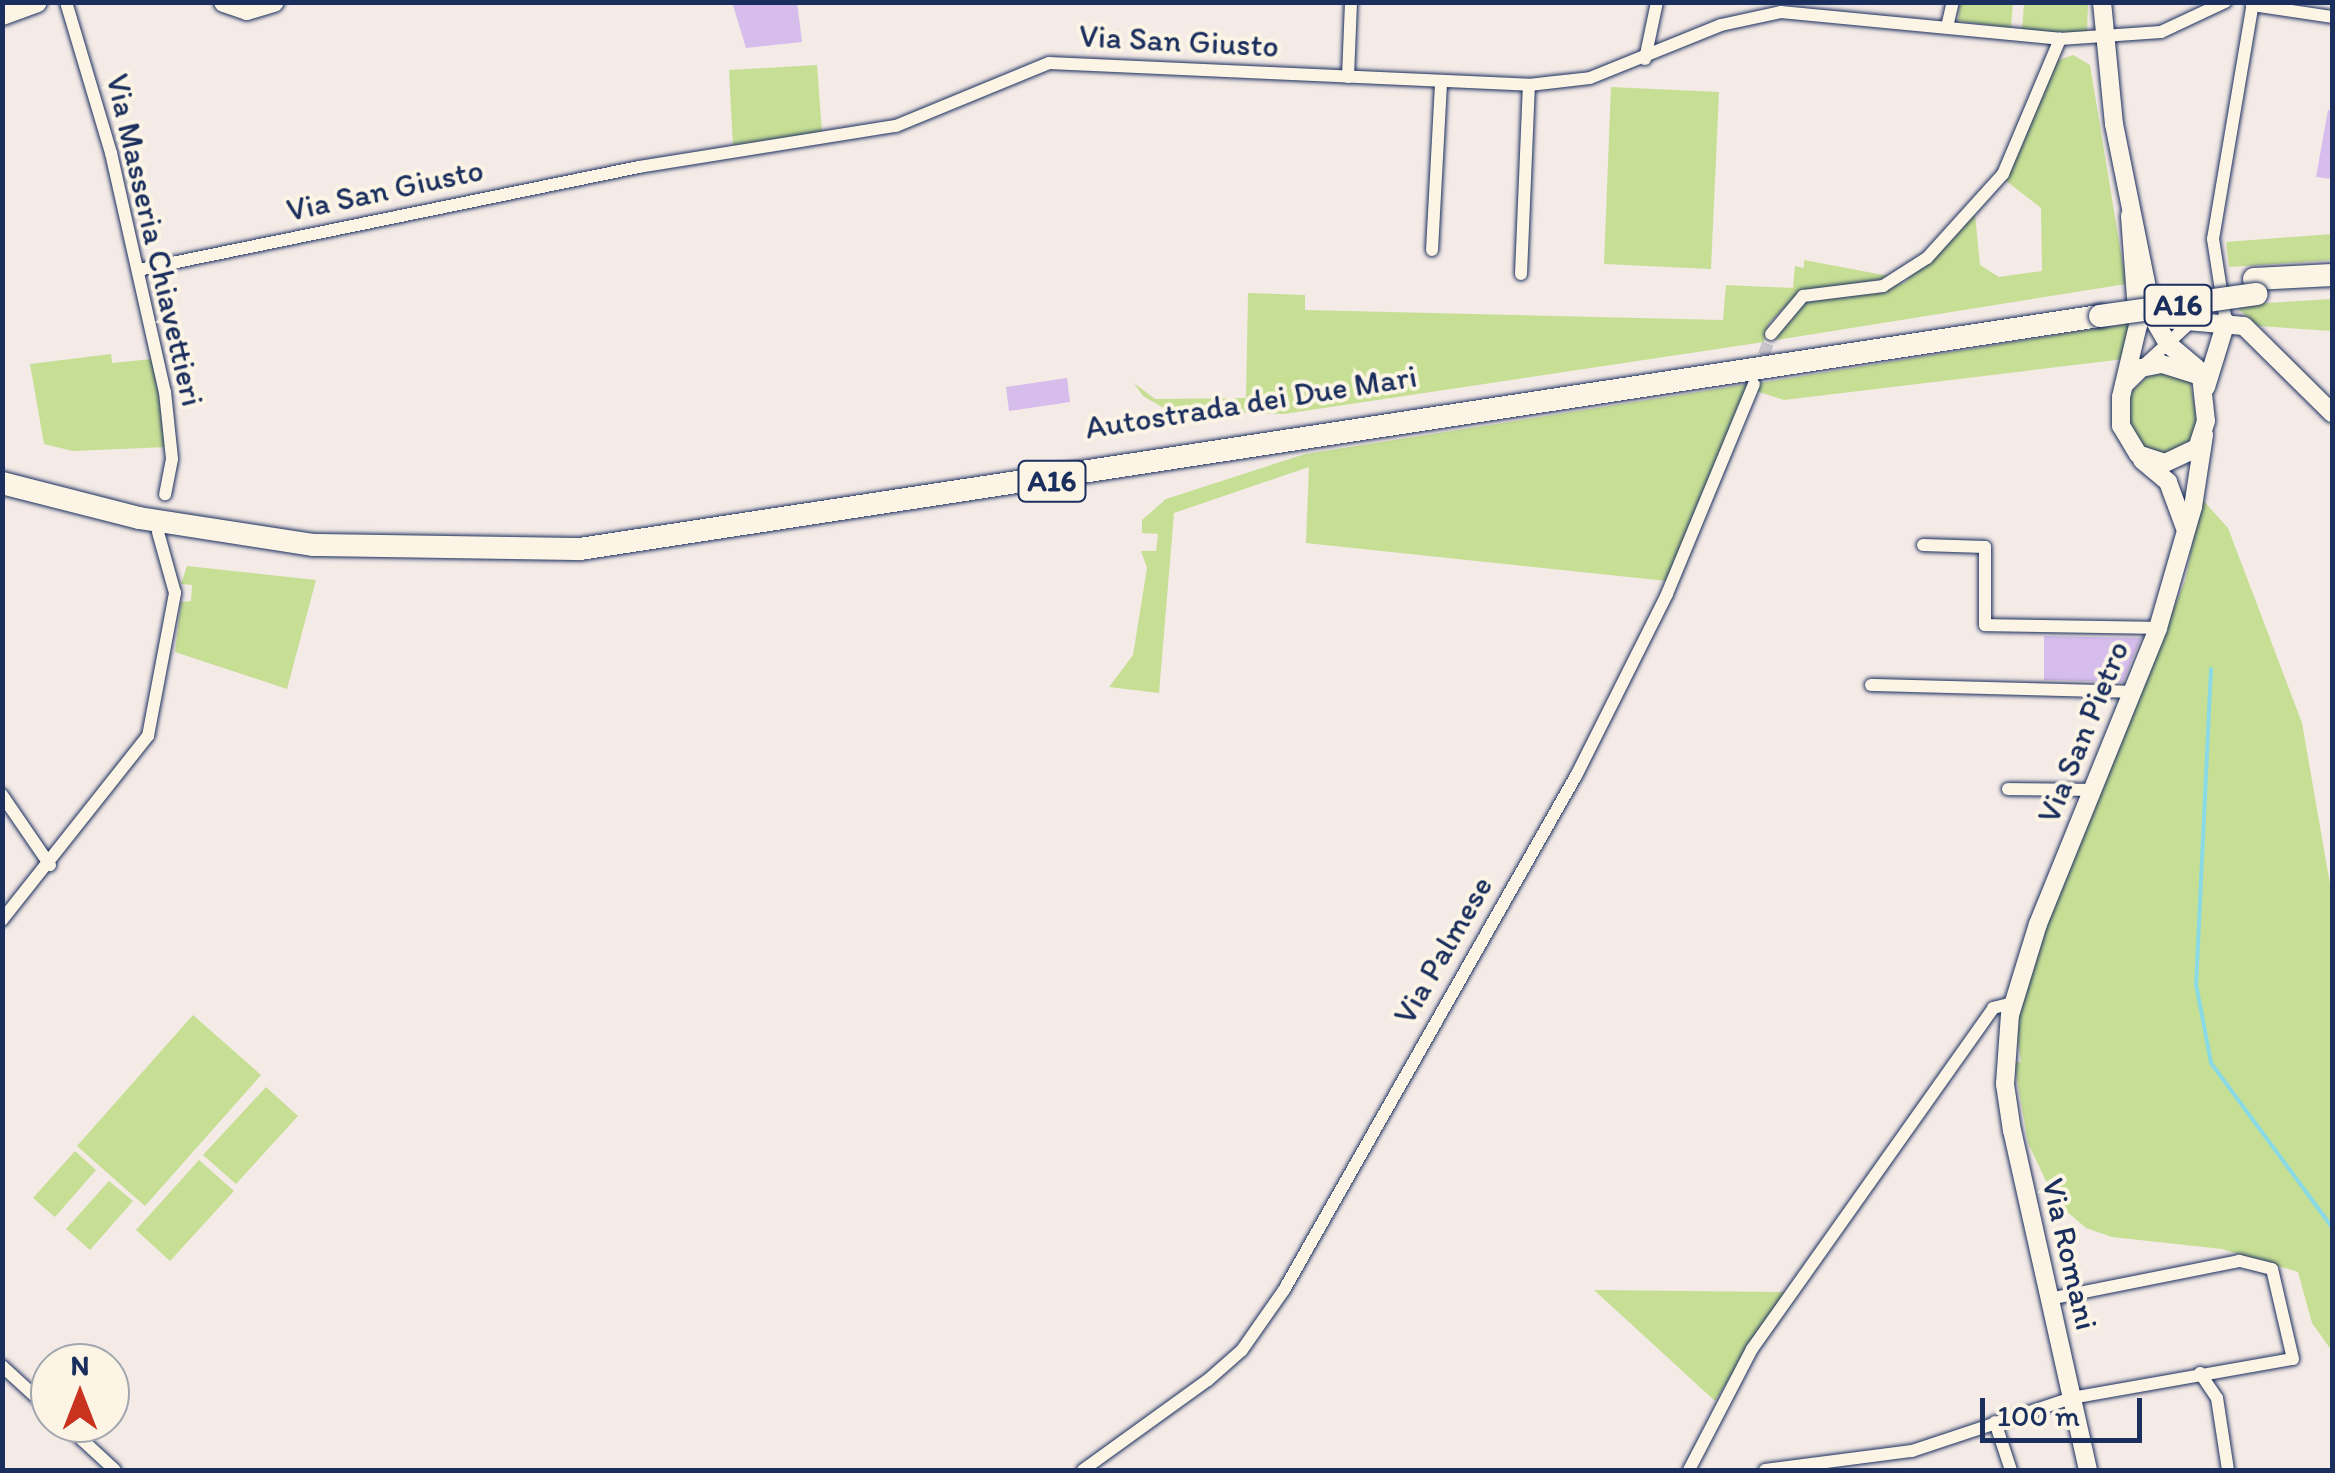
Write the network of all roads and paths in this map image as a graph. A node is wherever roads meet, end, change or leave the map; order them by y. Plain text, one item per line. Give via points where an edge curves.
1 (36, 2) edge
2 (66, 2) edge
3 (274, 2) edge
4 (1351, 2) edge
5 (1658, 2) edge
6 (1952, 2) edge
7 (2102, 2) edge
8 (2225, 2) edge
9 (226, 4) edge
10 (2252, 4) edge
11 (2195, 10) edge
12 (2, 15) edge
13 (2332, 17) edge
14 (1947, 27) junction
15 (2105, 38) junction
16 (2060, 39) junction
17 (1645, 59) junction
18 (1348, 77) junction
19 (1440, 82) junction
20 (1529, 85) junction
21 (2130, 215) junction
22 (2212, 247) junction
23 (1432, 250) dead end
24 (138, 270) junction
25 (1521, 274) dead end
26 (2332, 275) edge
27 (2332, 290) edge
28 (2100, 309) junction
29 (2153, 318) junction
30 (2226, 322) junction
31 (2188, 325) junction
32 (1770, 334) tunnel mouth
33 (2168, 344) junction
34 (2142, 368) junction
35 (2204, 382) junction
36 (1754, 384) tunnel mouth
37 (2124, 385) junction
38 (2332, 413) edge
39 (2204, 435) junction
40 (2138, 454) junction
41 (2, 468) edge
42 (2, 483) edge
43 (165, 494) dead end
44 (158, 532) dead end
45 (2185, 534) junction
46 (1923, 545) dead end
47 (2158, 628) junction
48 (1872, 685) dead end
49 (2132, 692) junction
50 (2008, 788) dead end
51 (2092, 790) junction
52 (2, 795) edge
53 (50, 865) junction
54 (2, 920) edge
55 (2012, 1004) junction
56 (2006, 1049) joint
57 (2048, 1299) junction
58 (2, 1366) edge
59 (2200, 1374) junction
60 (30, 1392) edge
61 (2072, 1398) junction
62 (1996, 1422) junction
63 (86, 1443) edge
64 (115, 1470) edge
65 (1083, 1470) edge
66 (1689, 1470) edge
67 (1765, 1470) edge
68 (2011, 1470) edge
69 (2088, 1470) edge
70 (2228, 1470) edge

1 - 12 main road
2 - 24 street, Via Masseria Chiavettieri
3 - 9 main road
4 - 18 street
5 - 17 street
6 - 14 street
7 - 15 street
8 - 11 street, Via San Giusto
10 - 13 street
10 - 22 street
11 - 15 street, Via San Giusto via 2160,32
14 - 16 street, Via San Giusto
14 - 17 street, Via San Giusto via 1781,12 1721,26
15 - 16 street, Via San Giusto
15 - 21 street
16 - 32 street via 2003,174 1939,246 1883,286 1803,296
17 - 20 street, Via San Giusto via 1590,78
18 - 19 street, Via San Giusto
18 - 24 street, Via San Giusto via 1050,63 896,126 640,167
19 - 20 street, Via San Giusto
19 - 23 street
20 - 25 street
21 - 29 street
21 - 37 street via 2138,325
22 - 30 street
22 - 31 street via 2209,299
24 - 43 street, Via Masseria Chiavettieri via 168,416
26 - 28 highway, Autostrada dei Due Mari / A16
27 - 28 highway, Autostrada dei Due Mari / A16, bridge
28 - 41 highway, Autostrada dei Due Mari / A16 via 590,533 316,530 142,503
28 - 42 highway, Autostrada dei Due Mari / A16 via 580,549 314,545 196,529
29 - 31 street
29 - 33 street
30 - 31 street
30 - 35 street
30 - 38 street via 2254,334
31 - 33 street
33 - 34 street
33 - 35 street
34 - 35 street via 2174,365
34 - 37 street
35 - 39 street
36 - 65 street, Via Palmese via 1667,594 1576,774 1284,1290 1242,1350
37 - 40 street via 2120,426
39 - 40 street via 2179,461
39 - 45 street, Via San Pietro
40 - 45 street via 2168,482
44 - 53 street via 175,593 159,701 139,753
45 - 47 street, Via San Pietro
46 - 47 street via 1985,547 1985,625
47 - 49 street, Via San Pietro
48 - 49 street
49 - 51 street, Via San Pietro
50 - 51 street
51 - 55 street, Via San Pietro
52 - 53 street
53 - 54 street
55 - 56 street, Via San Pietro
55 - 66 street via 1994,1008 1752,1349
56 - 57 street, Via Romani via 2012,1131
57 - 59 street via 2239,1261 2272,1268 2293,1360
57 - 61 street, Via Romani
58 - 60 street
59 - 61 street
59 - 70 street via 2217,1398
61 - 62 street
61 - 69 street, Via Romani
62 - 67 street via 1912,1451
62 - 68 street
63 - 64 street

